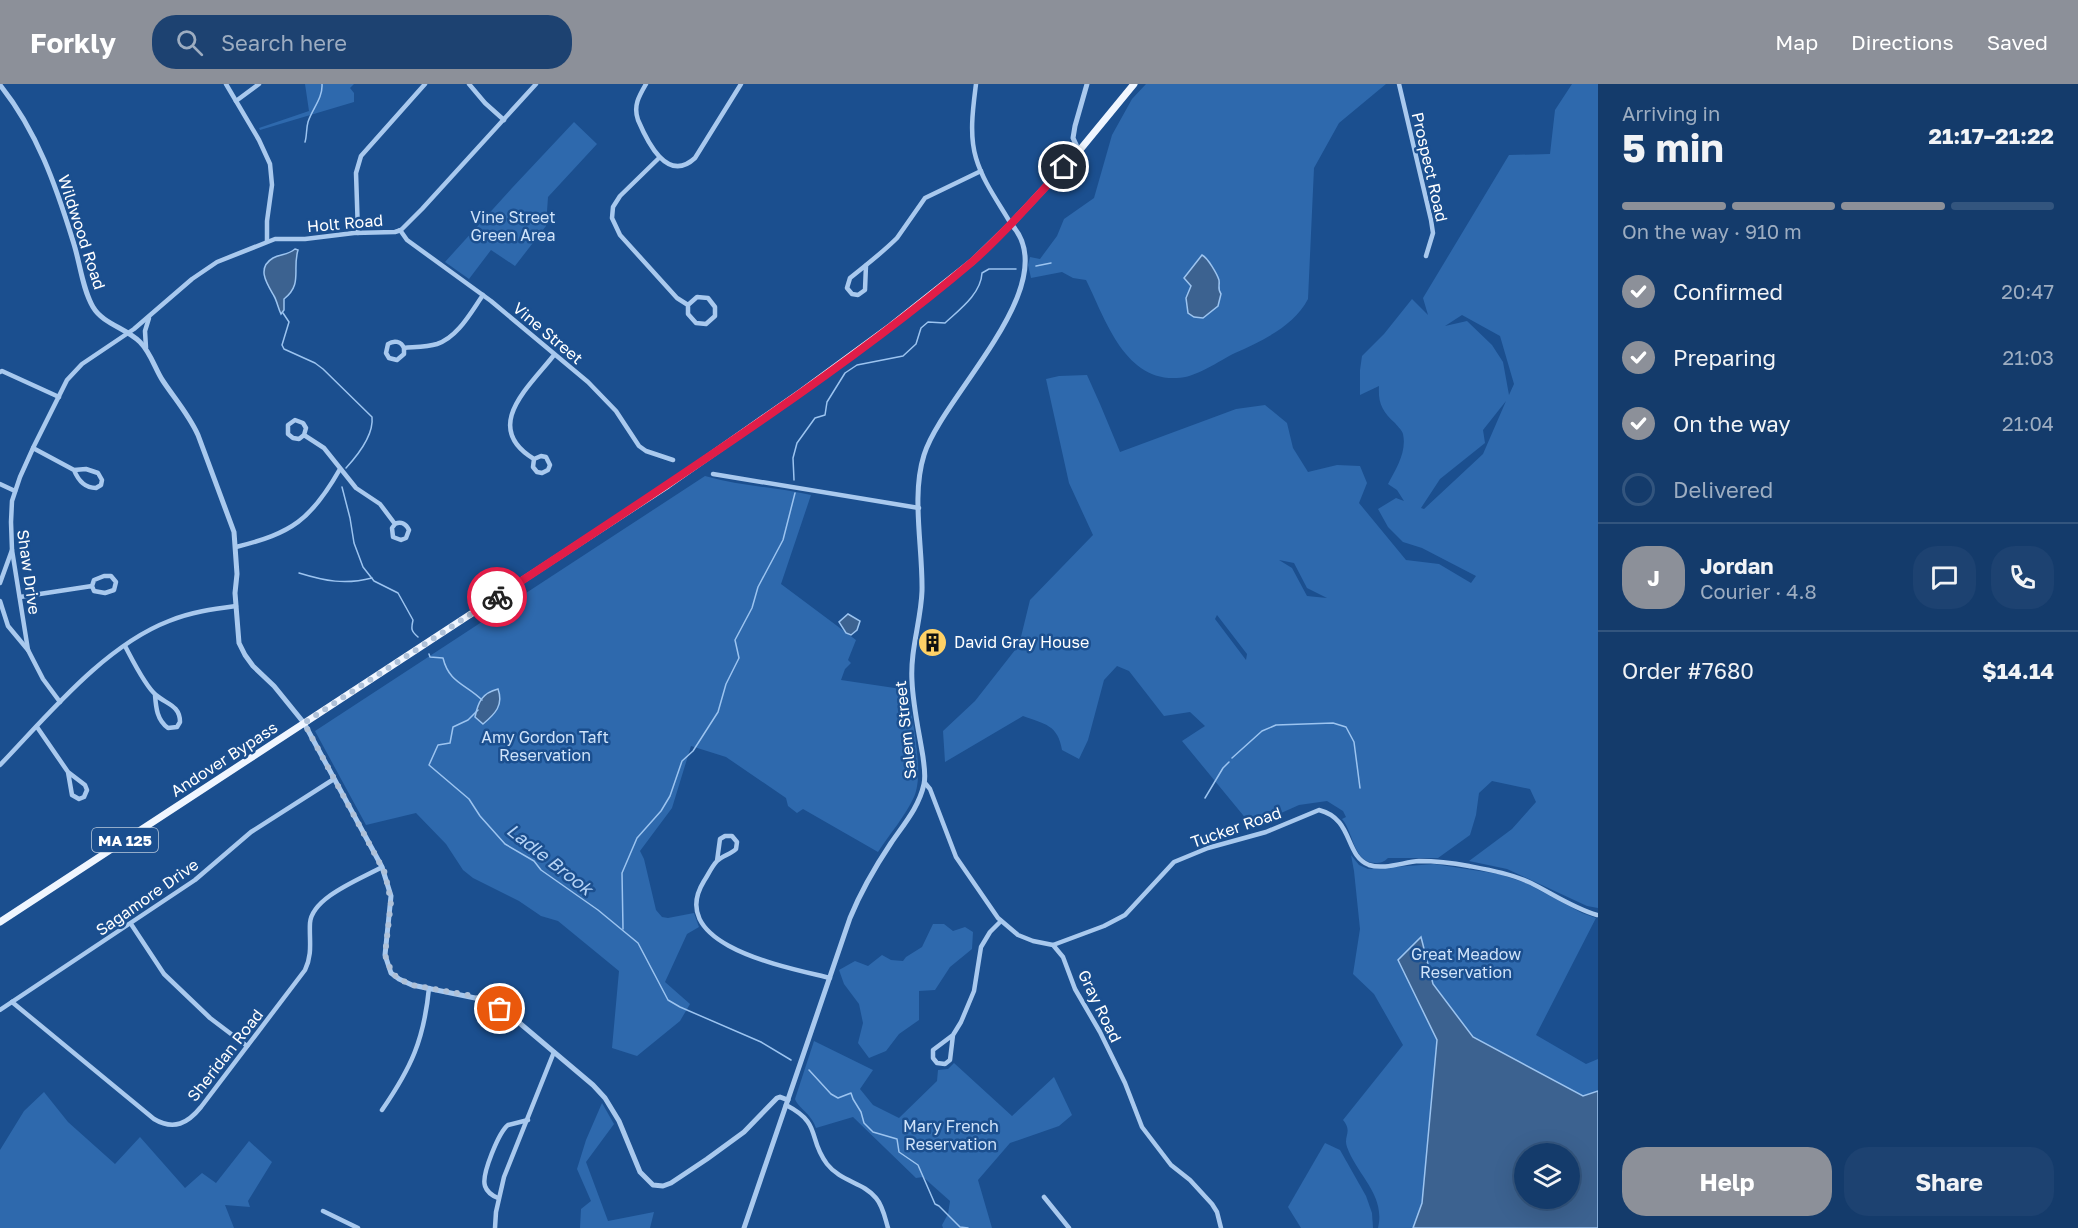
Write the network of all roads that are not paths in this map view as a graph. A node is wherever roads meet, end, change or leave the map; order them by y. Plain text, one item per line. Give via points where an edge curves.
1 (226, 84) edge
2 (247, 84) edge
3 (259, 84) edge
4 (425, 84) edge
5 (469, 84) edge
6 (536, 84) edge
7 (646, 84) edge
8 (741, 84) edge
9 (976, 84) edge
10 (1087, 84) edge
11 (1134, 84) edge
12 (1399, 84) edge
13 (0, 85) edge
14 (249, 91) junction
15 (236, 101) junction
16 (504, 120) junction
17 (1079, 151) junction
18 (659, 158) junction
19 (981, 171) junction
20 (1011, 224) junction
21 (400, 230) junction
22 (358, 232) junction
23 (267, 241) junction
24 (1426, 256) dead end
25 (866, 265) junction
26 (483, 295) junction
27 (688, 305) junction
28 (152, 314) junction
29 (128, 333) junction
30 (404, 348) junction
31 (147, 350) junction
32 (554, 355) junction
33 (0, 365) edge
34 (1, 372) edge
35 (59, 397) junction
36 (304, 435) junction
37 (33, 448) junction
38 (534, 459) dead end
39 (673, 460) dead end
40 (340, 469) junction
41 (74, 470) junction
42 (713, 474) dead end
43 (0, 484) edge
44 (15, 491) junction
45 (919, 508) junction
46 (395, 524) dead end
47 (236, 547) junction
48 (12, 550) junction
49 (0, 583) edge
50 (92, 586) junction
51 (20, 597) junction
52 (0, 601) edge
53 (236, 606) junction
54 (125, 646) junction
55 (28, 650) junction
56 (155, 695) junction
57 (60, 702) junction
58 (304, 723) junction
59 (37, 727) junction
60 (0, 765) edge
61 (68, 772) junction
62 (334, 779) junction
63 (925, 783) junction
64 (717, 861) junction
65 (382, 867) junction
66 (1597, 915) edge
67 (1001, 921) junction
68 (0, 922) edge
69 (131, 924) junction
70 (1053, 945) junction
71 (830, 978) junction
72 (429, 988) junction
73 (12, 1002) junction
74 (0, 1010) edge
75 (953, 1035) junction
76 (247, 1046) junction
77 (554, 1052) junction
78 (787, 1102) junction
79 (382, 1110) dead end
80 (528, 1120) junction
81 (1044, 1197) dead end
82 (498, 1198) junction
83 (323, 1211) dead end
84 (358, 1228) edge
85 (495, 1228) edge
86 (744, 1228) edge
87 (888, 1228) edge
88 (1069, 1228) edge
89 (1221, 1228) edge

1 - 15 street
2 - 14 street
3 - 14 street
4 - 22 street via 361,156 356,173
5 - 16 street
6 - 16 street, Holt Road
7 - 18 street via 636,113
8 - 18 street via 691,162 671,165
9 - 19 street via 973,144
10 - 17 street via 1073,138
11 - 17 main road, Andover Bypass / MA 125
12 - 24 street, Prospect Road via 1431,220 1433,233
13 - 29 street, Wildwood Road via 24,118 45,163 91,303 100,316
14 - 15 street
15 - 23 street via 270,164
16 - 21 street, Holt Road
17 - 20 main road, Andover Bypass / MA 125
18 - 27 street via 620,196 612,218 624,240
19 - 20 street
19 - 25 street via 926,198 897,238
20 - 45 street, Salem Street via 1026,252 1022,286 1003,329 933,433 922,461
20 - 58 main road, Andover Bypass / MA 125 via 974,261 801,393 668,485
21 - 22 street, Holt Road
21 - 26 street, Vine Street via 407,240
22 - 23 street, Holt Road
23 - 28 street, Holt Road via 211,264
25 - 25 street via 865,290 852,294 848,282
26 - 30 street via 443,341
26 - 32 street, Vine Street
27 - 27 street via 697,297 708,298 715,307 715,316 705,324 696,323 689,317
28 - 29 street, Holt Road
28 - 31 street via 145,331
29 - 31 street, Wildwood Road
29 - 35 street, Shaw Drive via 82,364 67,380
30 - 30 street via 404,354 397,360 386,353 386,347 394,342
31 - 47 street, Wildwood Road via 198,435
32 - 38 street via 516,404 509,420 514,441
32 - 39 street, Vine Street via 609,403 639,446
33 - 34 street
34 - 35 street
35 - 37 street, Shaw Drive
36 - 36 street via 292,438 288,425 301,421 306,428
36 - 40 street via 324,448
37 - 41 street
37 - 44 street, Shaw Drive
40 - 46 street via 356,488 380,504
40 - 47 street via 315,508 298,524
41 - 41 street via 98,472 100,485 93,489 85,485
42 - 45 street
43 - 44 street
44 - 48 street, Shaw Drive
45 - 63 street, Salem Street via 922,594 912,680
47 - 53 street, Wildwood Road
48 - 49 street
48 - 51 street, Shaw Drive
50 - 50 street via 94,591 105,593 114,590 116,582 111,576 104,576 94,580
50 - 51 street
51 - 55 street, Shaw Drive
52 - 55 street via 8,626
53 - 54 street via 169,621
53 - 58 street, Wildwood Road via 239,643 245,655
54 - 56 street
54 - 57 street via 92,670
55 - 57 street, Shaw Drive
56 - 56 street via 178,712 177,727 163,724 157,714
57 - 59 street
58 - 62 street, Wildwood Road
58 - 68 main road, Andover Bypass / MA 125
59 - 60 street
59 - 61 street
61 - 61 street via 85,785 84,797 72,795
62 - 65 street, Wildwood Road
62 - 69 street, Sagamore Drive via 251,832 206,873
63 - 67 street via 956,857
63 - 71 street, Salem Street via 914,810 861,892
64 - 64 street via 736,849 737,842 732,836 720,839
64 - 71 street via 697,899 699,918 708,931 750,956
65 - 72 street, Wildwood Road via 391,896 386,962 399,979
65 - 76 street, Sheridan Road via 317,906 310,920 307,966
66 - 70 street, Tucker Road via 1521,879 1478,868 1438,862 1366,864 1336,817 1319,810 1174,862 1125,915
67 - 70 street via 1033,941
67 - 75 street via 981,946 974,991
69 - 73 street, Sagamore Drive
69 - 76 street via 164,974 210,1018
70 - 89 street, Gray Road via 1064,957 1075,989 1125,1083 1142,1127 1171,1165 1212,1204
71 - 78 street, Salem Street
72 - 77 street, Wildwood Road via 473,996 493,1005
72 - 79 street via 418,1044 404,1077
73 - 74 street, Sagamore Drive
73 - 76 street, Sheridan Road via 166,1125 189,1120
75 - 75 street via 952,1058 945,1064 937,1063 932,1056 934,1048
77 - 78 street, Wildwood Road via 605,1098 640,1172 658,1186 678,1178 744,1132 777,1098
77 - 80 street
78 - 86 street, Salem Street
78 - 87 street via 809,1122 820,1154 834,1172 877,1198
80 - 82 street
80 - 82 street via 508,1125 498,1140 484,1183
81 - 88 street
82 - 85 street
83 - 84 street

